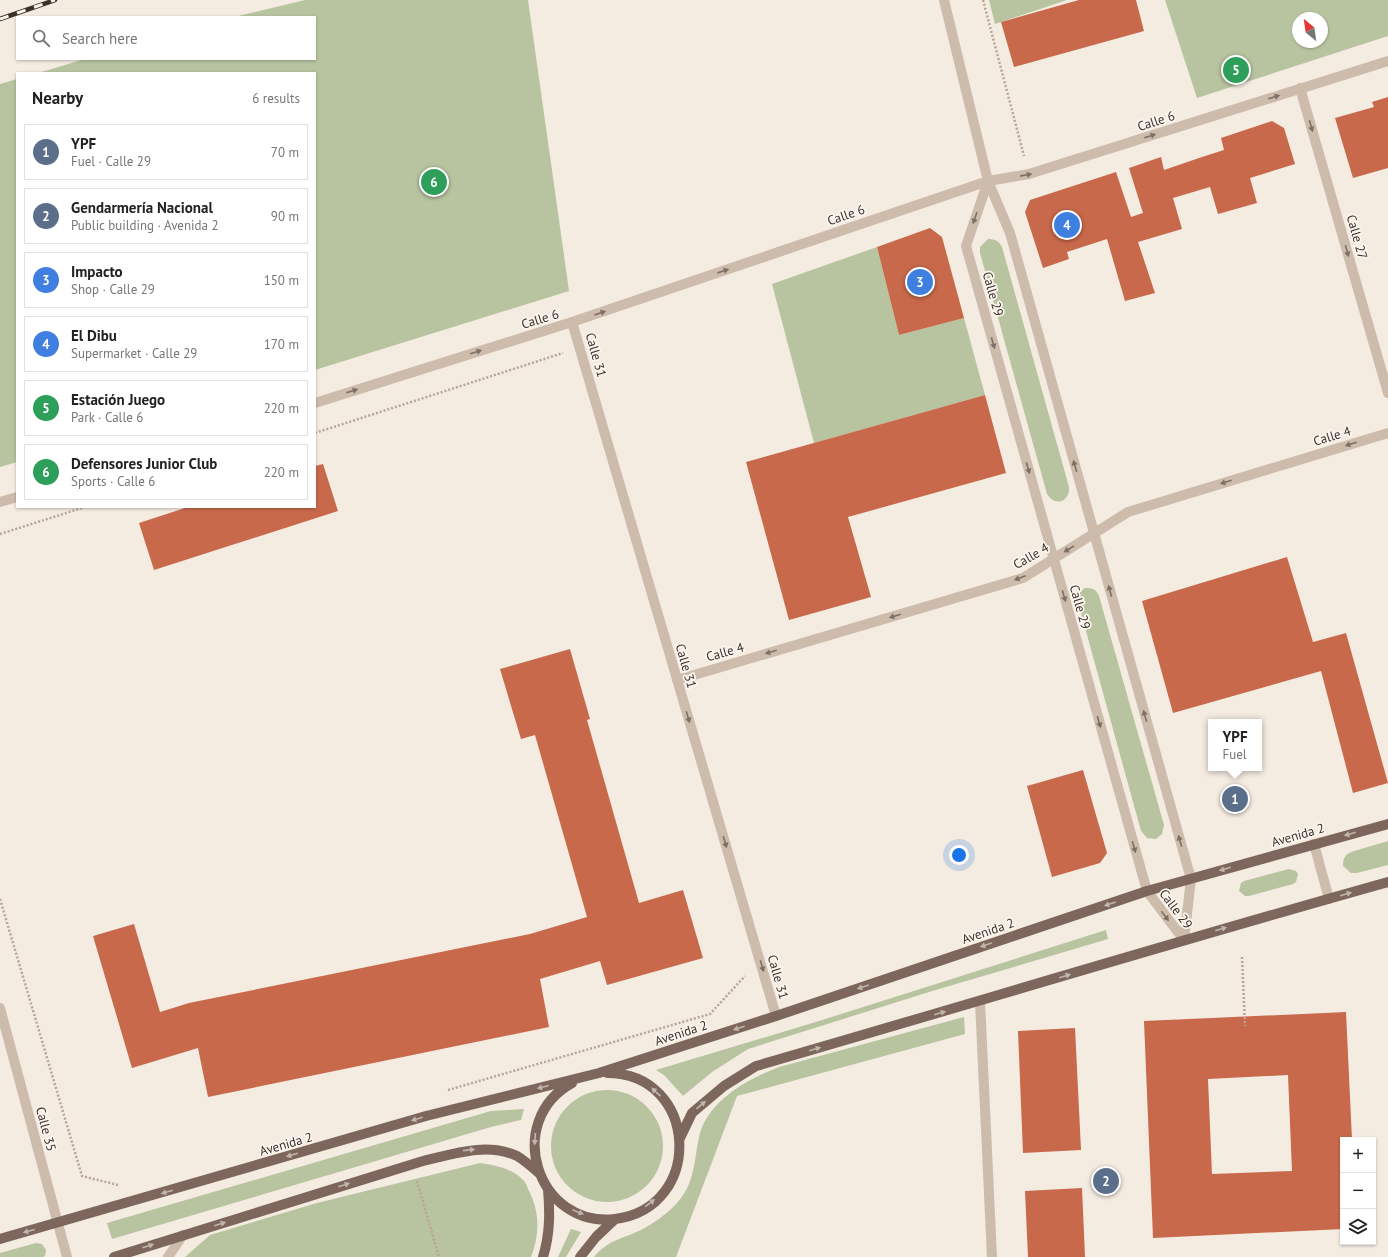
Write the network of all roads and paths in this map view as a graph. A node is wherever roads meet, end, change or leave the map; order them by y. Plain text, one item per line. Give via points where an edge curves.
1 (944, 0) edge
2 (983, 0) edge
3 (1388, 61) edge
4 (1300, 88) junction
5 (1029, 174) junction
6 (988, 181) junction
7 (572, 322) junction
8 (565, 353) dead end
9 (1388, 393) edge
10 (316, 403) edge
11 (316, 433) edge
12 (1388, 433) edge
13 (16, 497) edge
14 (0, 502) edge
15 (82, 508) edge
16 (0, 534) edge
17 (1094, 534) junction
18 (1053, 559) junction
19 (677, 680) junction
20 (1388, 824) edge
21 (1314, 844) junction
22 (1191, 879) junction
23 (1388, 882) edge
24 (1146, 891) junction
25 (0, 899) edge
26 (1329, 899) junction
27 (1184, 940) junction
28 (1242, 957) dead end
29 (745, 975) dead end
30 (980, 1002) junction
31 (0, 1008) edge
32 (776, 1016) junction
33 (1245, 1026) dead end
34 (599, 1073) junction
35 (581, 1078) junction
36 (445, 1090) dead end
37 (680, 1138) junction
38 (413, 1164) junction
39 (539, 1173) junction
40 (125, 1188) dead end
41 (548, 1189) junction
42 (615, 1218) junction
43 (58, 1224) junction
44 (183, 1235) junction
45 (0, 1240) edge
46 (67, 1257) edge
47 (114, 1257) edge
48 (168, 1257) edge
49 (439, 1257) edge
50 (544, 1257) edge
51 (580, 1257) edge
52 (992, 1257) edge

1 - 6 street, Calle 29
2 - 5 path
3 - 4 street, Calle 6
5 -> 4 street, Calle 6
4 -> 9 street, Calle 27
6 -> 5 street, Calle 6
7 -> 6 street, Calle 6
17 -> 6 street, Calle 29 via 1010,233
6 -> 18 street, Calle 29 via 966,246
10 -> 7 street, Calle 6
7 - 19 street, Calle 31
8 - 11 path
12 -> 17 street, Calle 4 via 1128,512
13 - 14 street
15 - 16 path
17 -> 18 street, Calle 4
22 -> 17 street, Calle 29
18 -> 19 street, Calle 4 via 1023,578
18 -> 24 street, Calle 29
19 -> 32 street, Calle 31
20 -> 21 main road, Avenida 2
21 -> 22 main road, Avenida 2
21 - 26 street
22 - 24 main road, Avenida 2
22 - 27 street, Calle 29
26 -> 23 main road, Avenida 2
24 -> 27 street, Calle 29
24 -> 32 main road, Avenida 2
25 - 40 path via 82,1176
27 -> 26 main road, Avenida 2
30 -> 27 main road, Avenida 2
28 - 33 path
29 - 36 path via 710,1014
37 -> 30 main road, Avenida 2 via 692,1113 724,1086 756,1066
30 - 52 street
31 - 43 street, Calle 35
32 -> 34 main road, Avenida 2
34 - 35 main road, Avenida 2
37 -> 34 main road, Avenida 2 via 675,1119 666,1102 653,1088 618,1073
35 -> 39 main road, Avenida 2 via 564,1087 550,1100 540,1117 535,1135 534,1154
35 -> 43 main road, Avenida 2 via 426,1116
42 -> 37 main road, Avenida 2 via 650,1204 664,1191 674,1175 680,1157
38 -> 39 main road, Avenida 2 via 481,1149 517,1156
44 -> 38 main road, Avenida 2
38 - 49 path
39 - 41 main road, Avenida 2
41 -> 42 main road, Avenida 2 via 561,1203 578,1213 596,1218
41 - 50 main road via 550,1217
42 - 51 main road
43 -> 45 main road, Avenida 2
43 - 46 street, Calle 35
47 -> 44 main road, Avenida 2
44 - 48 street

